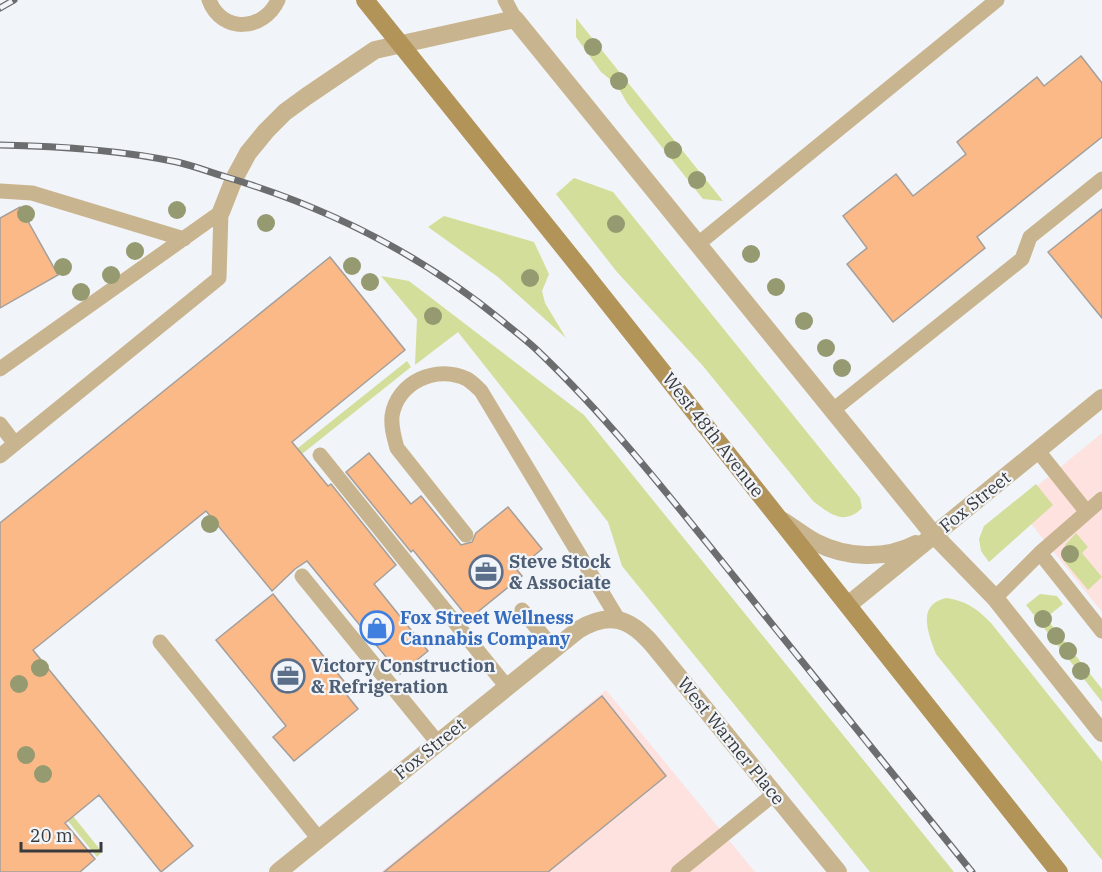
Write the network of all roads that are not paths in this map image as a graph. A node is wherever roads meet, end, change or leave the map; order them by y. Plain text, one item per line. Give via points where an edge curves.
1 (209, 0) edge
2 (278, 0) edge
3 (365, 0) edge
4 (505, 0) edge
5 (997, 0) edge
6 (514, 19) junction
7 (1102, 179) edge
8 (0, 191) edge
9 (221, 212) junction
10 (184, 239) junction
11 (698, 244) junction
12 (0, 369) edge
13 (1102, 398) edge
14 (833, 410) junction
15 (0, 424) edge
16 (15, 444) junction
17 (1038, 451) junction
18 (320, 455) dead end
19 (0, 456) edge
20 (1102, 499) edge
21 (1086, 511) junction
22 (777, 516) junction
23 (466, 535) dead end
24 (934, 535) junction
25 (1040, 553) junction
26 (302, 576) dead end
27 (994, 598) junction
28 (848, 605) junction
29 (522, 610) dead end
30 (618, 619) junction
31 (1102, 631) edge
32 (160, 642) dead end
33 (554, 650) junction
34 (507, 687) junction
35 (1102, 733) edge
36 (438, 743) junction
37 (774, 794) junction
38 (319, 838) junction
39 (278, 872) edge
40 (678, 872) edge
41 (838, 872) edge
42 (1059, 872) edge

1 - 2 lane via 216,13 238,24 262,20
3 - 22 street, West 48th Avenue, bridge
4 - 6 lane
5 - 11 lane
6 - 9 street via 375,50 285,112 266,131 248,153
6 - 11 street
7 - 14 lane via 1030,237 1022,259
8 - 10 lane via 32,193
9 - 10 lane
9 - 16 lane via 219,278
10 - 12 lane
11 - 14 street
13 - 17 street, Fox Street
14 - 24 street
15 - 16 lane
16 - 19 lane
17 - 21 lane
17 - 24 street, Fox Street
18 - 34 lane
20 - 21 lane
21 - 25 lane
22 - 24 street via 814,542 849,554 890,553
22 - 28 street, West 48th Avenue
23 - 30 lane via 398,448 392,432 393,415 407,387 436,373 453,374 482,391
24 - 27 street
24 - 28 street, Fox Street
25 - 27 lane
25 - 31 lane
26 - 36 lane
27 - 35 street
28 - 42 street, West 48th Avenue
29 - 33 lane
30 - 33 street, Fox Street via 590,622
30 - 37 street, West Warner Place via 643,633 654,645
32 - 38 lane
33 - 34 street, Fox Street
34 - 36 street, Fox Street
36 - 38 street, Fox Street
37 - 40 lane
37 - 41 street, West Warner Place
38 - 39 street, Fox Street

